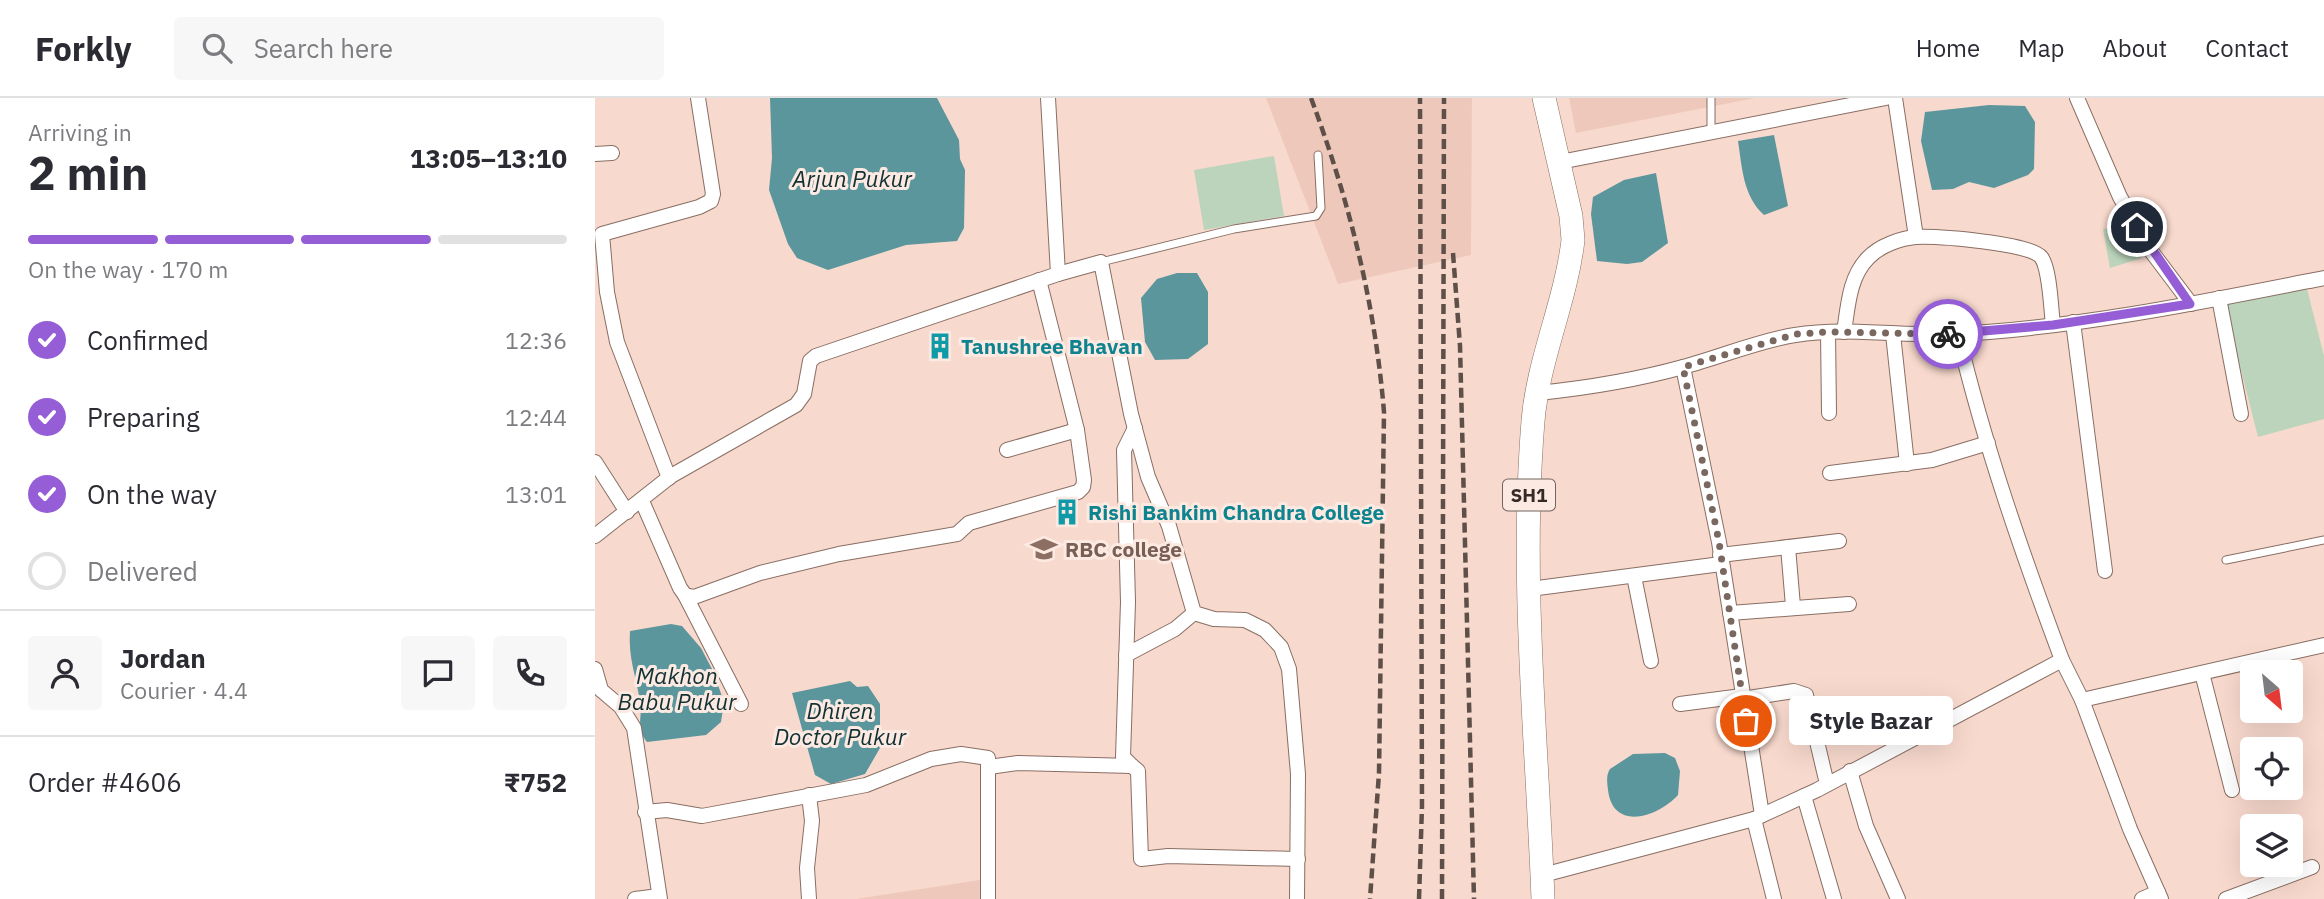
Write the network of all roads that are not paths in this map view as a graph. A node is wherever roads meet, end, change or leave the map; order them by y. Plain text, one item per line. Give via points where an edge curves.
1 (698, 98) edge
2 (1048, 98) edge
3 (1544, 98) edge
4 (1711, 98) edge
5 (1886, 98) edge
6 (1895, 98) edge
7 (2077, 98) edge
8 (1711, 134) junction
9 (612, 153) dead end
10 (595, 154) edge
11 (1318, 155) dead end
12 (1559, 162) junction
13 (599, 234) edge
14 (1916, 237) junction
15 (599, 255) edge
16 (1101, 262) junction
17 (1058, 274) junction
18 (2324, 278) edge
19 (1039, 280) junction
20 (2219, 298) junction
21 (2190, 304) junction
22 (2073, 322) junction
23 (2053, 325) junction
24 (1828, 332) junction
25 (1844, 332) junction
26 (1893, 334) junction
27 (1958, 334) junction
28 (1683, 367) junction
29 (1538, 393) junction
30 (1829, 413) dead end
31 (2241, 414) dead end
32 (1135, 428) junction
33 (1077, 430) junction
34 (1989, 443) junction
35 (1007, 450) dead end
36 (595, 462) edge
37 (1907, 464) junction
38 (1830, 472) dead end
39 (669, 478) junction
40 (642, 501) junction
41 (627, 512) junction
42 (595, 536) edge
43 (2324, 540) edge
44 (1839, 541) dead end
45 (1788, 547) junction
46 (1721, 560) junction
47 (2225, 560) dead end
48 (2105, 571) dead end
49 (1634, 576) junction
50 (1530, 589) junction
51 (685, 595) junction
52 (1849, 604) dead end
53 (1793, 606) junction
54 (1194, 613) junction
55 (1730, 613) junction
56 (2324, 645) edge
57 (1126, 654) junction
58 (2062, 660) junction
59 (1651, 661) dead end
60 (595, 669) edge
61 (2201, 673) junction
62 (1742, 698) junction
63 (2082, 700) junction
64 (611, 701) junction
65 (1680, 704) dead end
66 (595, 705) edge
67 (741, 705) dead end
68 (1132, 766) junction
69 (989, 767) junction
70 (1850, 771) junction
71 (1827, 784) junction
72 (2232, 790) dead end
73 (809, 795) junction
74 (1804, 796) junction
75 (645, 812) junction
76 (1758, 817) junction
77 (1298, 859) junction
78 (2312, 867) dead end
79 (1542, 875) junction
80 (2160, 895) edge
81 (660, 897) edge
82 (635, 899) edge
83 (809, 899) edge
84 (988, 899) edge
85 (1297, 899) edge
86 (1543, 899) edge
87 (1774, 899) edge
88 (1834, 899) edge
89 (1898, 899) edge
90 (2142, 899) edge
91 (2226, 899) edge

1 - 13 street via 711,201
2 - 17 street
3 - 12 main road, SH1
4 - 8 lane
5 - 8 street
6 - 14 street
7 - 21 street via 2120,197 2151,251
8 - 12 street
9 - 10 street
11 - 16 lane via 1321,208 1316,216 1234,229
12 - 29 main road, SH1 via 1571,216 1571,262
13 - 15 street
14 - 23 street via 1966,239 2036,253 2045,263
14 - 25 street via 1879,249 1860,267
15 - 39 street via 617,342
16 - 17 street
16 - 32 street
17 - 19 street
18 - 20 street
19 - 33 street
19 - 39 street via 816,356 810,361 804,394 796,405
20 - 21 street
20 - 31 street
21 - 22 street
22 - 23 street
22 - 48 street
23 - 27 street
24 - 25 street
24 - 28 street via 1770,341
24 - 30 street
25 - 26 street
26 - 27 street
26 - 37 street
27 - 34 street
28 - 29 street via 1601,386
28 - 46 street
29 - 50 main road, SH1 via 1529,489
32 - 54 street
32 - 57 street via 1124,450
33 - 35 street
33 - 51 street via 1084,480 1077,492 969,523 957,534 839,554 760,573 694,597
34 - 37 street
34 - 58 street
36 - 41 street
37 - 38 street
39 - 40 street
40 - 41 street
40 - 51 street
41 - 42 street
43 - 47 lane
44 - 45 street
45 - 46 street
45 - 53 street
46 - 49 street
46 - 55 street
49 - 50 street
49 - 59 street
50 - 79 main road, SH1
51 - 67 street
52 - 53 street
53 - 55 street
54 - 57 street via 1175,629
54 - 77 street via 1245,620 1265,630 1281,647 1289,669 1298,774
55 - 62 street
56 - 61 street
57 - 68 street via 1123,757
58 - 63 street
58 - 70 street
60 - 64 street via 601,690
61 - 63 street
61 - 72 street
62 - 65 street
62 - 71 street via 1804,692
62 - 76 street
63 - 80 street
64 - 66 street
64 - 75 street via 621,707 634,728
68 - 69 street via 1018,763
68 - 77 street via 1138,771 1136,860 1168,856
69 - 73 street via 988,758 961,754 932,759 866,785
69 - 84 street
70 - 71 street
70 - 89 street via 1866,826
71 - 74 street
73 - 75 street via 702,816 667,810
73 - 83 street
74 - 76 street
74 - 88 street
75 - 81 street
76 - 79 street
76 - 87 street
77 - 85 street
78 - 91 street
79 - 86 main road, SH1
80 - 90 street
81 - 82 street

